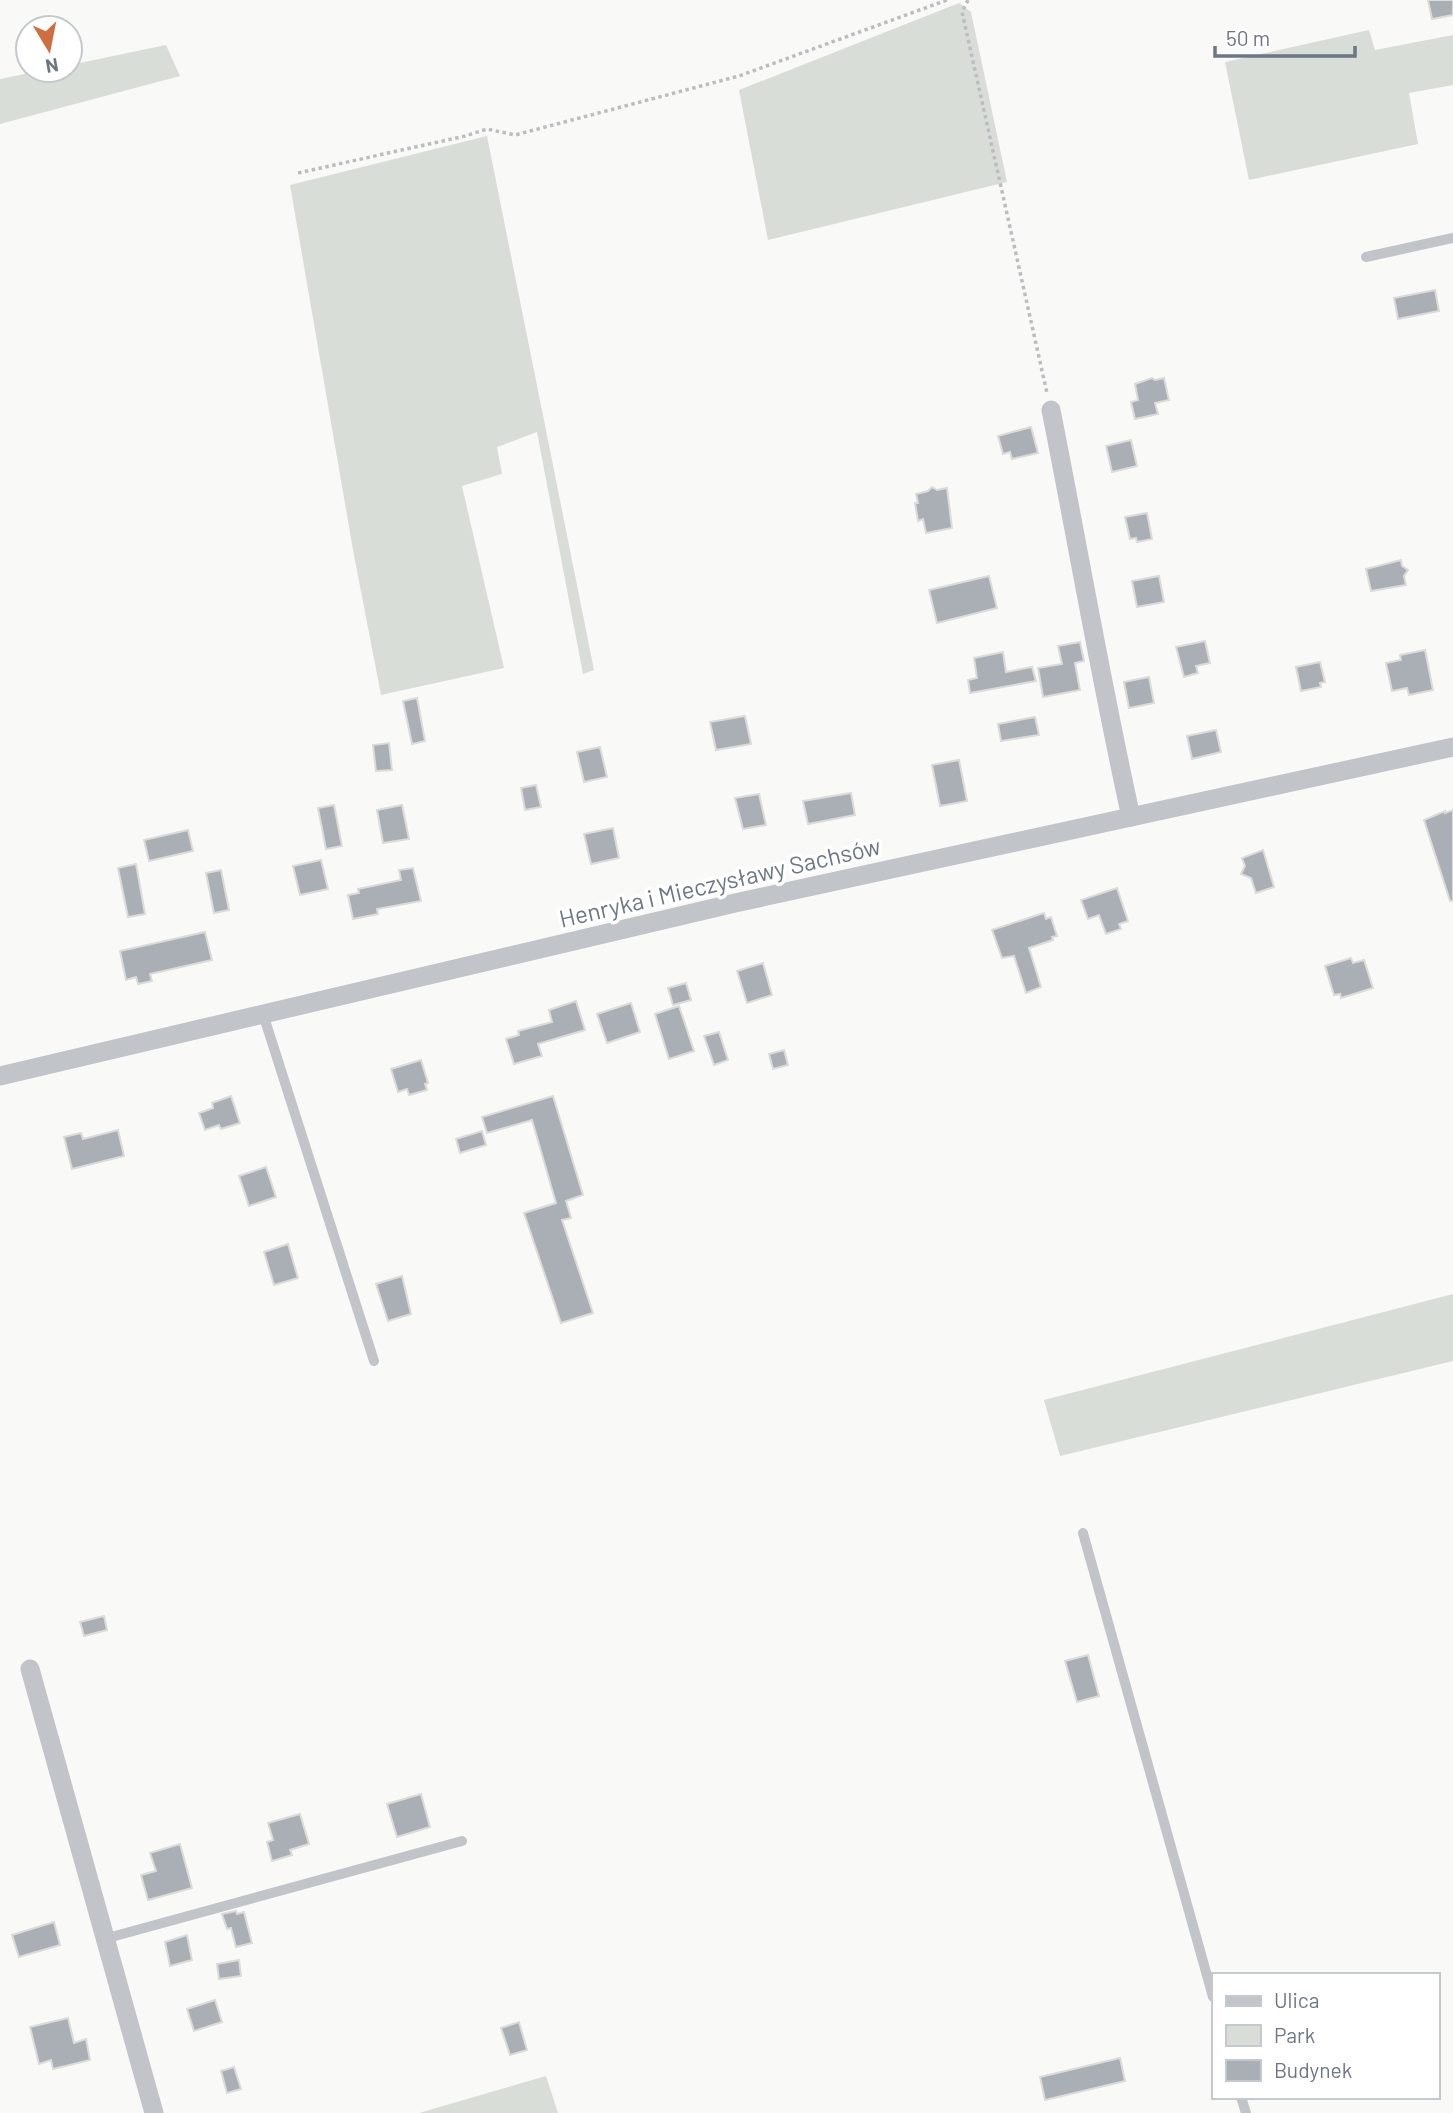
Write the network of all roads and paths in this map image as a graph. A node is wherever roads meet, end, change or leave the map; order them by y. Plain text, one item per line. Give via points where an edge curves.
1 (947, 0) edge
2 (968, 0) edge
3 (298, 173) dead end
4 (1453, 238) edge
5 (1366, 257) dead end
6 (1051, 410) joint
7 (1453, 747) edge
8 (1132, 817) junction
9 (263, 1014) junction
10 (0, 1076) edge
11 (374, 1361) dead end
12 (1083, 1533) dead end
13 (30, 1669) dead end
14 (462, 1841) dead end
15 (104, 1939) junction
16 (1212, 1993) edge
17 (154, 2113) edge

1 - 3 path via 726,79 515,135 487,129
2 - 6 path via 962,12
4 - 5 lane
6 - 8 street
7 - 8 street, Henryka i Mieczysławy Sachsów
8 - 9 street, Henryka i Mieczysławy Sachsów via 722,906
9 - 10 street, Henryka i Mieczysławy Sachsów
9 - 11 lane
12 - 16 lane
13 - 15 street
14 - 15 lane
15 - 17 street

